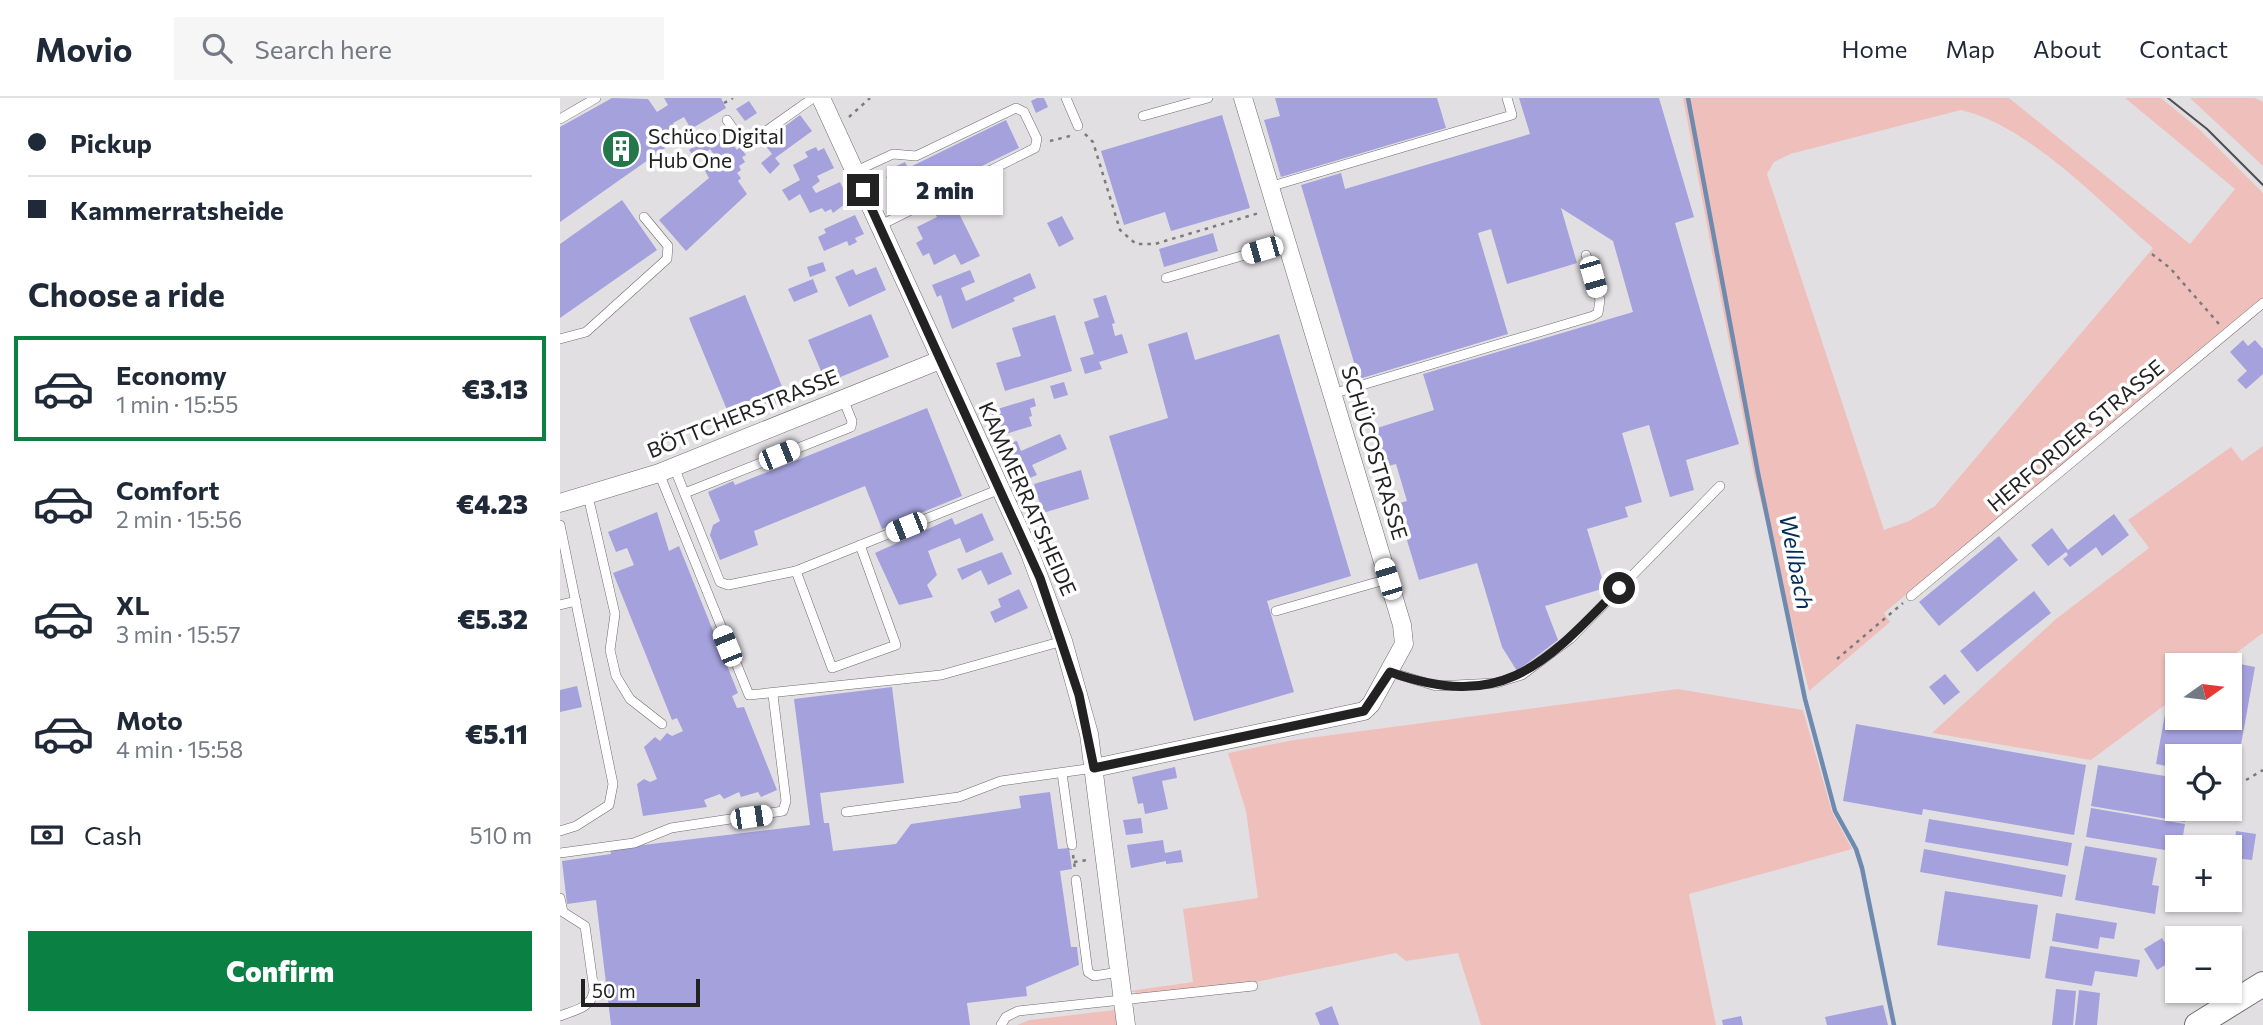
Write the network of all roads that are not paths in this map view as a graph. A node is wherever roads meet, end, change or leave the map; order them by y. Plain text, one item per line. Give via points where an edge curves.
1 (596, 98) edge
2 (813, 98) edge
3 (821, 98) edge
4 (1066, 98) edge
5 (1209, 98) edge
6 (1243, 98) edge
7 (1507, 98) edge
8 (1143, 116) dead end
9 (560, 119) edge
10 (727, 120) dead end
11 (1078, 126) road end
12 (855, 172) junction
13 (1269, 187) junction
14 (644, 217) dead end
15 (879, 226) junction
16 (1286, 243) junction
17 (1586, 255) dead end
18 (1166, 278) dead end
19 (2263, 303) edge
20 (560, 339) edge
21 (940, 360) junction
22 (1332, 394) junction
23 (843, 399) junction
24 (666, 470) junction
25 (1720, 486) dead end
26 (1000, 489) junction
27 (685, 493) junction
28 (587, 496) junction
29 (560, 503) edge
30 (560, 525) edge
31 (860, 545) junction
32 (796, 571) junction
33 (1388, 579) junction
34 (1911, 596) road end
35 (576, 601) junction
36 (560, 605) edge
37 (1276, 611) dead end
38 (1063, 641) junction
39 (1390, 672) junction
40 (773, 695) junction
41 (662, 724) dead end
42 (1094, 768) junction
43 (1062, 773) junction
44 (845, 812) dead end
45 (560, 831) edge
46 (1072, 845) road end
47 (560, 853) edge
48 (1076, 880) road end
49 (560, 898) edge
50 (1119, 972) junction
51 (2263, 984) edge
52 (1252, 986) dead end
53 (1122, 999) junction
54 (560, 1016) edge
55 (1001, 1025) edge
56 (1126, 1025) edge
57 (2197, 1025) edge

1 - 9 lane
2 - 10 lane via 752,141 741,140
3 - 12 street, KAMMERRATSHEIDE
4 - 11 lane
5 - 8 lane
6 - 13 street, SCHÜCOSTRASSE
7 - 13 lane via 1512,115
12 - 15 street, KAMMERRATSHEIDE
12 - 15 lane via 894,154 916,156 1016,108 1024,112 1038,144
13 - 16 street, SCHÜCOSTRASSE
14 - 20 lane via 668,246 667,259 586,332
15 - 21 street, KAMMERRATSHEIDE
16 - 18 lane
16 - 22 street, SCHÜCOSTRASSE
17 - 22 lane via 1600,300 1593,316
19 - 34 lane, HERFORDER STRASSE
21 - 23 street, BÖTTCHERSTRASSE
21 - 26 street, KAMMERRATSHEIDE
22 - 33 street, SCHÜCOSTRASSE
23 - 24 street, BÖTTCHERSTRASSE
23 - 27 lane via 850,427
24 - 27 lane
24 - 28 street, BÖTTCHERSTRASSE
24 - 40 lane via 746,692
25 - 39 lane via 1570,639 1522,675 1496,683 1436,686
26 - 31 lane
26 - 38 street, KAMMERRATSHEIDE
27 - 32 lane via 720,582 728,585
28 - 29 street, BÖTTCHERSTRASSE
28 - 41 lane via 615,614 610,650 616,676 630,699
30 - 35 lane
31 - 32 lane
31 - 32 lane via 896,645 832,668
33 - 37 lane
33 - 39 street, SCHÜCOSTRASSE via 1404,634
35 - 36 lane
35 - 45 lane via 613,796 609,805
38 - 40 lane via 954,673
38 - 42 street, KAMMERRATSHEIDE
39 - 42 street, SCHÜCOSTRASSE via 1364,711
40 - 47 lane via 786,801 783,811 671,828 634,843
42 - 43 lane
42 - 50 street, KAMMERRATSHEIDE
43 - 44 lane via 1000,781 959,797
43 - 46 lane
48 - 50 lane via 1088,972
49 - 54 lane via 564,912 585,926 594,990 584,1007
50 - 53 street, KAMMERRATSHEIDE
51 - 57 main road
52 - 53 lane
53 - 55 lane via 1018,1011
53 - 56 street, KAMMERRATSHEIDE

